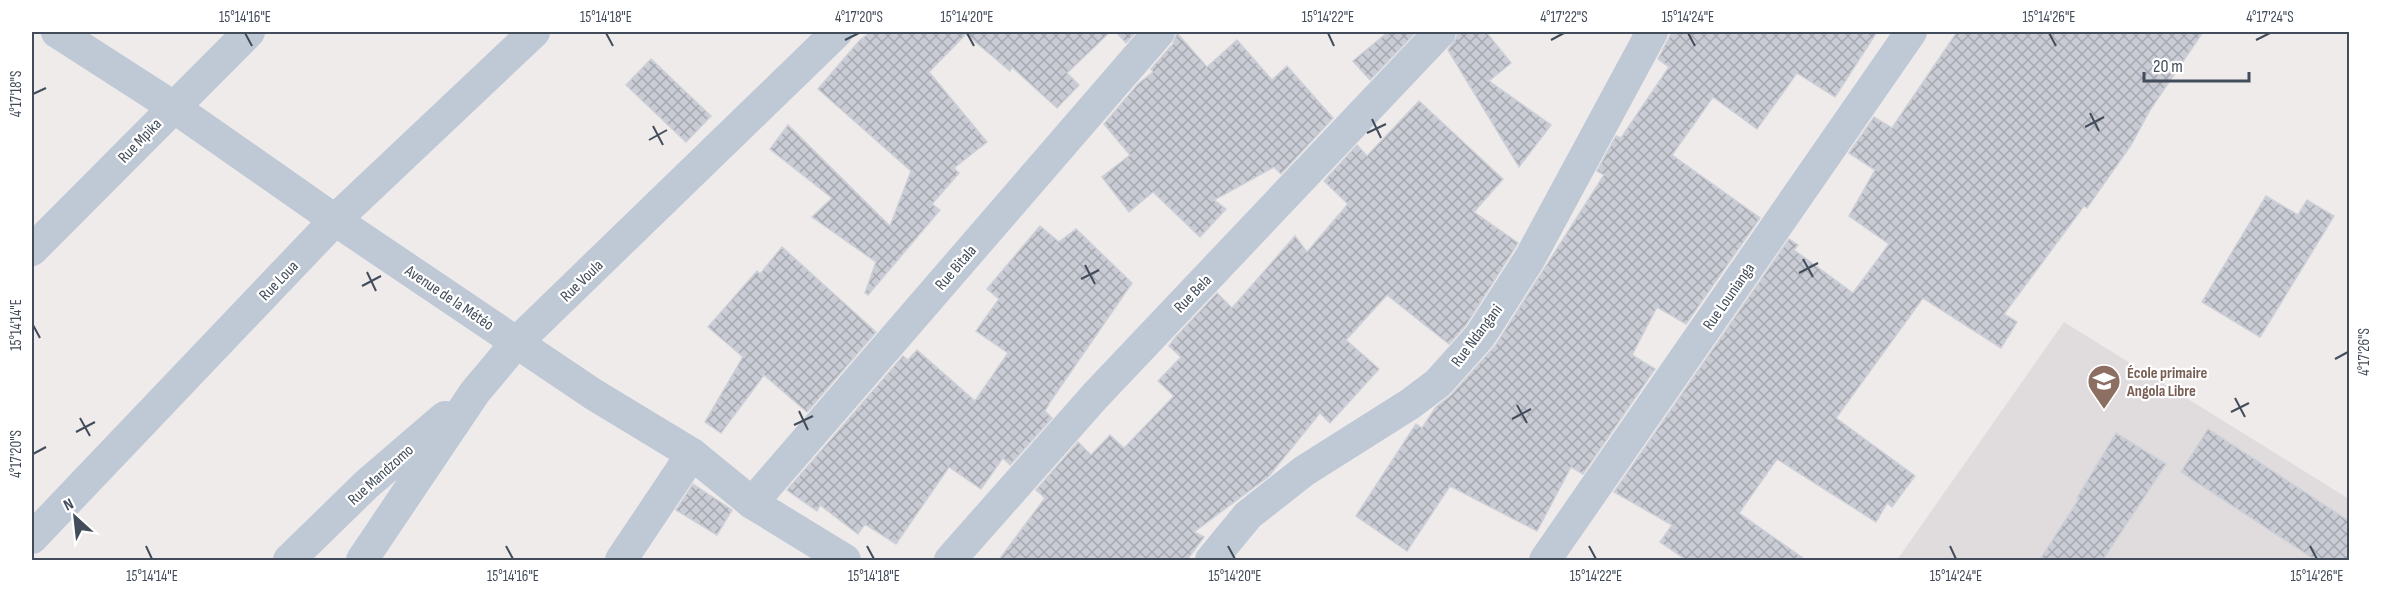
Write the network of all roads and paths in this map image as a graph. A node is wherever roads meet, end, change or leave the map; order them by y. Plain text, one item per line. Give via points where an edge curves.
1 (57, 32) edge
2 (249, 32) edge
3 (534, 32) edge
4 (837, 32) edge
5 (1159, 32) edge
6 (1440, 32) edge
7 (1652, 32) edge
8 (1911, 32) edge
9 (172, 106) junction
10 (335, 220) junction
11 (32, 250) edge
12 (517, 342) junction
13 (475, 392) junction
14 (692, 454) junction
15 (752, 503) junction
16 (32, 538) edge
17 (290, 561) edge
18 (362, 561) edge
19 (621, 561) edge
20 (845, 561) edge
21 (950, 561) edge
22 (1211, 561) edge
23 (1545, 561) edge

1 - 9 street, Avenue de la Météo
2 - 9 street, Rue Mpika
3 - 10 street, Rue Loua
4 - 12 street, Rue Voula
5 - 15 street, Rue Bitala
6 - 21 street, Rue Bela via 1095,396
7 - 22 street, Rue Ndangani via 1530,258 1480,336 1438,383 1304,471 1248,515
8 - 23 street, Rue Lounianga
9 - 10 street, Avenue de la Météo
9 - 11 street, Rue Mpika
10 - 12 street, Avenue de la Météo
10 - 16 street, Rue Loua
12 - 13 street, Rue Voula
12 - 14 street, Avenue de la Météo via 592,394
13 - 17 street, Rue Mandzomo via 367,484
13 - 18 street, Rue Voula
14 - 15 street, Avenue de la Météo
14 - 19 street
15 - 20 street, Avenue de la Météo

